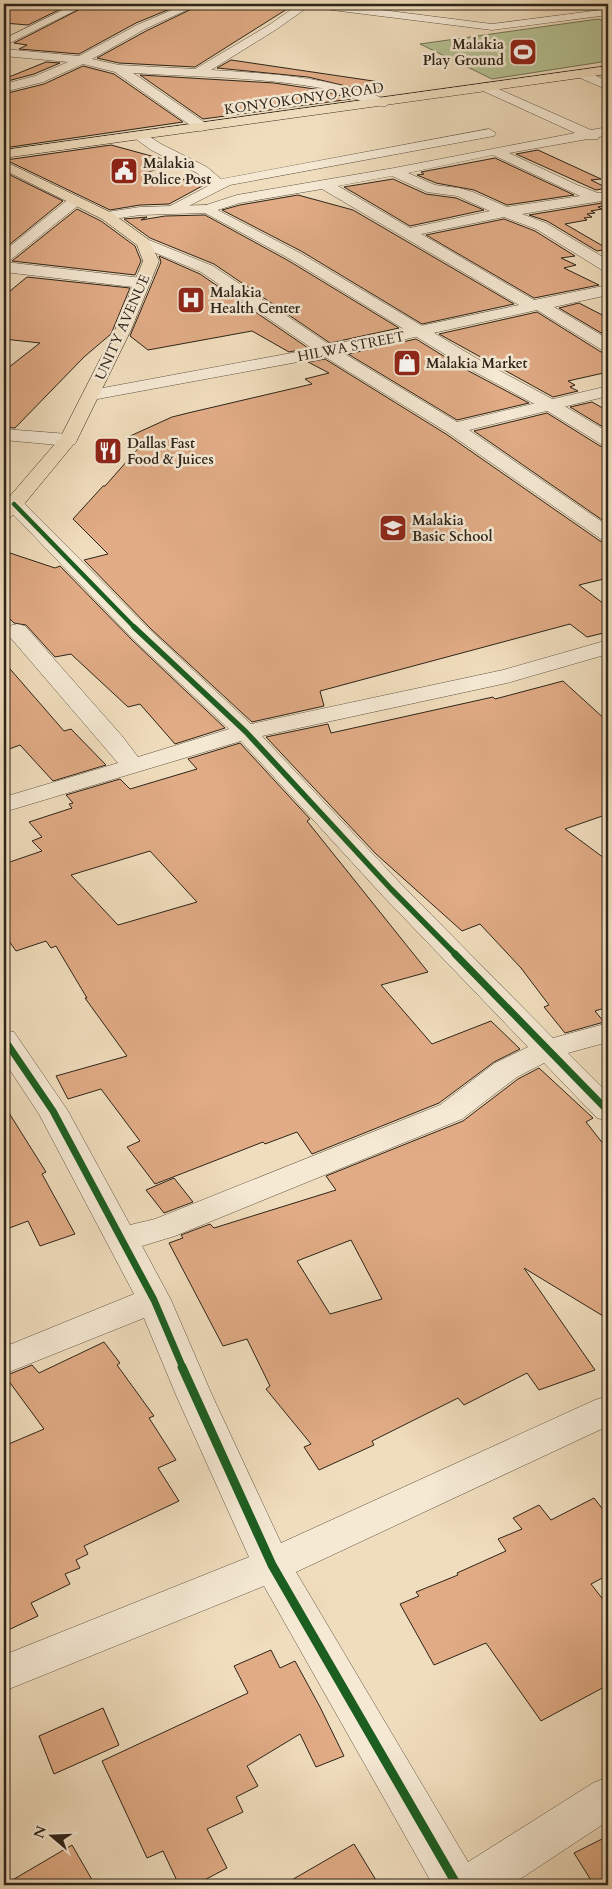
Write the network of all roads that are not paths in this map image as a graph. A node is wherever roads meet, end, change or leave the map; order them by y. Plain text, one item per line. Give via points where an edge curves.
1 (84, 4) edge
2 (195, 4) edge
3 (307, 4) edge
4 (416, 4) edge
5 (608, 12) edge
6 (512, 13) dead end
7 (399, 14) junction
8 (596, 15) junction
9 (608, 19) edge
10 (492, 27) junction
11 (4, 43) edge
12 (4, 52) edge
13 (82, 60) junction
14 (119, 69) junction
15 (608, 70) edge
16 (199, 72) junction
17 (582, 74) junction
18 (608, 86) edge
19 (485, 87) junction
20 (4, 88) edge
21 (382, 102) junction
22 (559, 120) junction
23 (530, 125) dead end
24 (202, 127) junction
25 (500, 131) dead end
26 (608, 131) edge
27 (588, 134) junction
28 (140, 136) junction
29 (608, 144) edge
30 (494, 151) junction
31 (4, 154) edge
32 (4, 165) edge
33 (394, 172) junction
34 (324, 184) junction
35 (219, 185) junction
36 (595, 198) edge
37 (75, 201) junction
38 (208, 208) junction
39 (175, 209) junction
40 (608, 209) edge
41 (505, 212) junction
42 (107, 216) junction
43 (406, 233) junction
44 (144, 243) junction
45 (4, 258) edge
46 (4, 267) edge
47 (608, 267) edge
48 (142, 283) junction
49 (608, 290) edge
50 (534, 305) junction
51 (421, 332) junction
52 (608, 346) edge
53 (327, 351) junction
54 (608, 391) edge
55 (92, 395) junction
56 (550, 405) junction
57 (454, 428) junction
58 (4, 434) edge
59 (68, 440) junction
60 (608, 440) edge
61 (9, 508) edge
62 (608, 535) edge
63 (17, 631) dead end
64 (608, 647) edge
65 (246, 732) junction
66 (133, 766) junction
67 (4, 805) edge
68 (608, 1032) edge
69 (4, 1039) edge
70 (548, 1049) junction
71 (608, 1110) edge
72 (122, 1240) junction
73 (154, 1300) junction
74 (4, 1361) edge
75 (608, 1410) edge
76 (272, 1565) junction
77 (4, 1673) edge
78 (608, 1797) edge
79 (457, 1885) edge
80 (472, 1885) edge

1 - 11 street
2 - 13 street via 140,28
3 - 7 street
3 - 16 street
4 - 7 street
5 - 8 street
6 - 10 street
7 - 10 street
8 - 9 street
8 - 10 street
12 - 13 street
13 - 14 street
13 - 20 street via 40,79
14 - 16 street
14 - 24 street
15 - 17 main road, KONYOKONYO ROAD
16 - 21 street via 328,85
17 - 18 street
17 - 19 main road, KONYOKONYO ROAD
19 - 21 main road, KONYOKONYO ROAD
19 - 22 street
21 - 24 main road, KONYOKONYO ROAD
22 - 23 street
22 - 27 street
24 - 28 main road, KONYOKONYO ROAD
25 - 35 street
26 - 27 street
27 - 29 street
27 - 30 street
28 - 31 main road, KONYOKONYO ROAD
28 - 35 street via 202,170
30 - 33 street
30 - 36 street
32 - 37 main road
33 - 34 street
33 - 41 street via 432,189 468,195
34 - 38 street via 237,198
34 - 43 street
35 - 39 street
36 - 40 street
36 - 41 street
37 - 42 main road
37 - 45 street
38 - 39 street
38 - 51 street via 296,256
39 - 42 street
41 - 43 street
41 - 47 street via 541,226
42 - 44 main road
43 - 50 street
44 - 48 main road, UNITY AVENUE via 151,261
44 - 53 street via 207,269
46 - 48 street
48 - 55 main road, UNITY AVENUE
49 - 50 street, HILWA STREET
50 - 51 street, HILWA STREET
50 - 52 street
51 - 53 street, HILWA STREET
51 - 56 street
53 - 55 street, HILWA STREET
53 - 57 street
54 - 56 street
55 - 59 main road, UNITY AVENUE
56 - 57 street
56 - 60 street
57 - 62 street
58 - 59 street
59 - 61 main road, UNITY AVENUE
61 - 65 street
63 - 66 street
64 - 65 street via 507,676
65 - 66 street
65 - 70 street via 392,889
66 - 67 street
68 - 70 street
69 - 72 street via 53,1111
70 - 71 street
70 - 72 street via 506,1070 451,1112 164,1228
72 - 73 street
73 - 74 street
73 - 76 street
75 - 76 street
76 - 77 street
76 - 79 street
78 - 80 street

